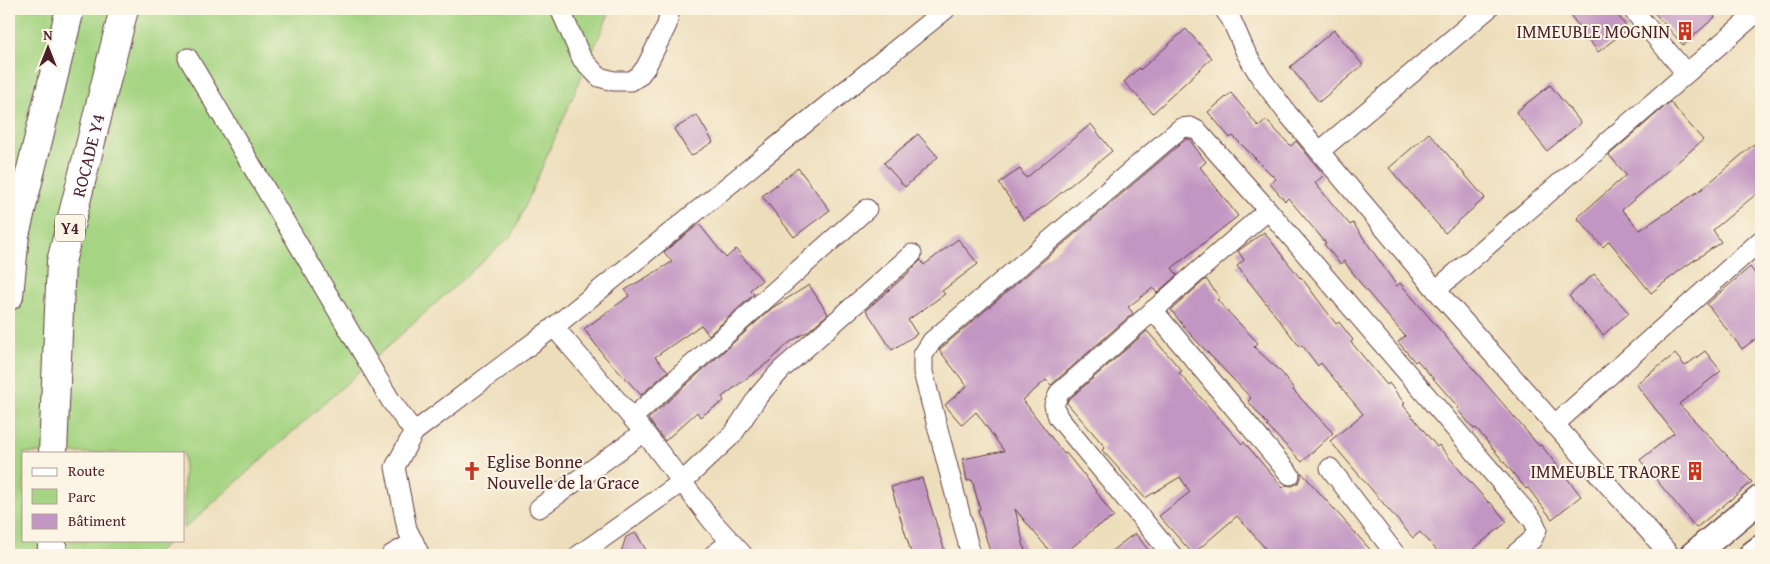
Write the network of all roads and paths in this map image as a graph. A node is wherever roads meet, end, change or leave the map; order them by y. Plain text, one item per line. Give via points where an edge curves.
1 (70, 9) edge
2 (124, 9) edge
3 (560, 9) edge
4 (670, 9) edge
5 (946, 9) edge
6 (1488, 9) edge
7 (1632, 9) edge
8 (1761, 9) edge
9 (1233, 12) edge
10 (188, 58) dead end
11 (1686, 73) junction
12 (1320, 151) junction
13 (867, 209) dead end
14 (1268, 210) junction
15 (1761, 240) edge
16 (912, 254) dead end
17 (1436, 290) junction
18 (9, 296) edge
19 (1153, 310) junction
20 (554, 327) junction
21 (638, 425) junction
22 (1554, 425) junction
23 (414, 432) junction
24 (53, 452) edge
25 (1330, 468) dead end
26 (1290, 475) dead end
27 (682, 482) junction
28 (1761, 498) edge
29 (539, 508) dead end
30 (52, 542) edge
31 (417, 548) edge
32 (1761, 548) edge
33 (737, 549) edge
34 (52, 555) edge
35 (391, 555) edge
36 (579, 555) edge
37 (713, 555) edge
38 (971, 555) edge
39 (1172, 555) edge
40 (1396, 555) edge
41 (1514, 555) edge
42 (1670, 555) edge
43 (1693, 555) edge
44 (1752, 555) edge

1 - 18 highway via 16,235
2 - 24 highway, ROCADE Y4 / Y4 via 62,262
3 - 4 street via 582,59 599,77 614,81 631,80 646,67 667,25
5 - 20 street
6 - 12 street
7 - 11 street
8 - 11 street
9 - 12 street via 1246,53 1261,78
10 - 23 street via 390,401
11 - 17 street
12 - 17 street
13 - 21 street
14 - 19 street
14 - 38 street via 1198,131 1190,127 1181,128 932,341 923,355 922,372
14 - 41 street via 1533,520 1537,529 1532,540
15 - 22 street
16 - 27 street via 781,370 759,395 733,434
17 - 22 street
19 - 26 street
19 - 39 street via 1059,393 1054,404 1058,417
20 - 21 street
20 - 23 street
21 - 27 street
21 - 29 street
22 - 42 street
23 - 31 street via 396,467 407,529
25 - 40 street
27 - 33 street
27 - 36 street
28 - 43 main road
30 - 34 highway
31 - 35 street
32 - 44 main road
33 - 37 street

